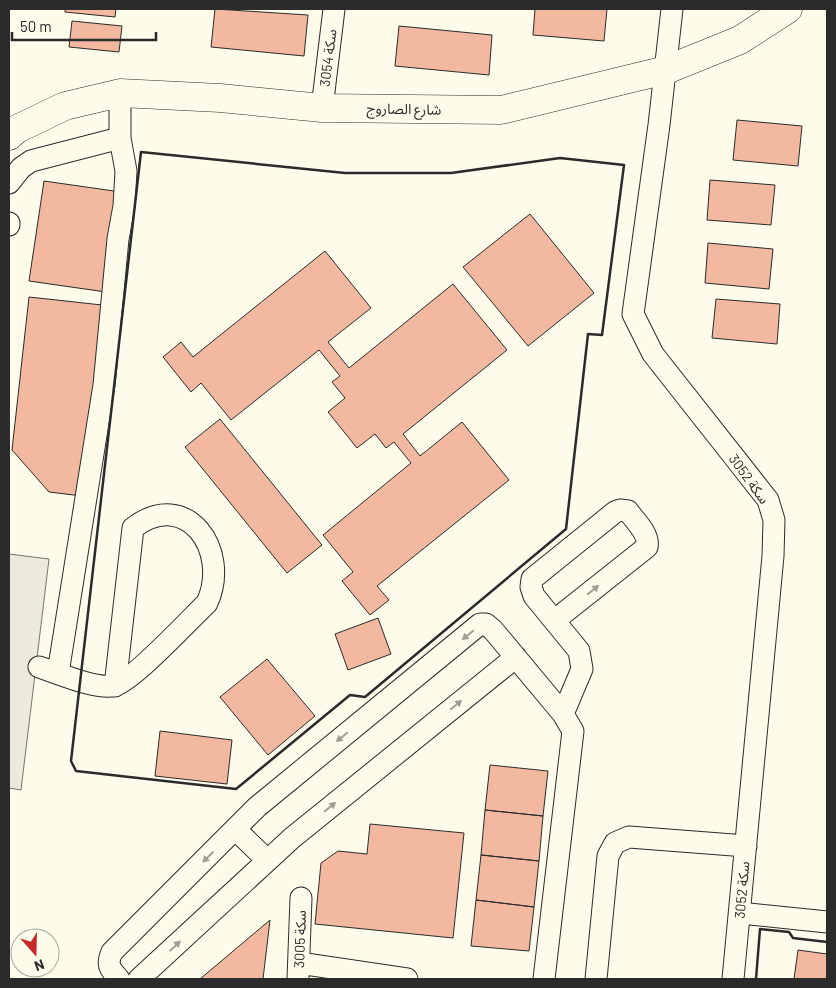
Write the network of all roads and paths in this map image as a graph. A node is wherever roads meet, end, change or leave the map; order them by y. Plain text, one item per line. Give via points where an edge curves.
1 (334, 9) edge
2 (672, 9) edge
3 (788, 9) edge
4 (666, 70) junction
5 (120, 93) junction
6 (322, 108) junction
7 (11, 127) edge
8 (120, 138) junction
9 (9, 183) edge
10 (555, 620) junction
11 (516, 657) junction
12 (115, 686) junction
13 (563, 714) junction
14 (235, 828) junction
15 (746, 846) junction
16 (267, 860) junction
17 (301, 898) dead end
18 (740, 913) junction
19 (827, 922) edge
20 (299, 971) edge
21 (119, 979) edge
22 (139, 979) edge
23 (407, 979) edge
24 (544, 979) edge
25 (596, 979) edge
26 (732, 979) edge

1 - 6 street, سكة 3054
2 - 4 street, سكة 3052
3 - 4 main road, شارع الصاروج via 740,40
4 - 6 main road, شارع الصاروج via 502,110
4 - 15 street, سكة 3052 via 633,314 652,354 768,500 774,520
5 - 6 main road, شارع الصاروج
5 - 7 main road, شارع الصاروج via 65,106
5 - 8 street
8 - 9 street via 31,161
8 - 12 street via 126,171 124,206 104,385 49,670 103,686
10 -> 10 street via 647,547 645,534 628,511 615,512 532,579 530,588 534,596
10 - 13 street via 579,651 582,669
11 - 13 street
11 -> 14 street via 493,630 486,624 480,624 257,806
16 -> 11 street
12 - 12 street via 207,603 214,588 215,568 204,535 191,523 175,516 144,520 133,528
13 - 24 street via 573,731
14 - 16 street
14 -> 21 street via 112,952 109,969
15 - 18 street, سكة 3052
15 - 25 street via 629,837 614,843 608,856
22 -> 16 street
17 - 20 street, سكة 3005
18 - 19 street
18 - 26 street, سكة 3052
20 - 23 street

